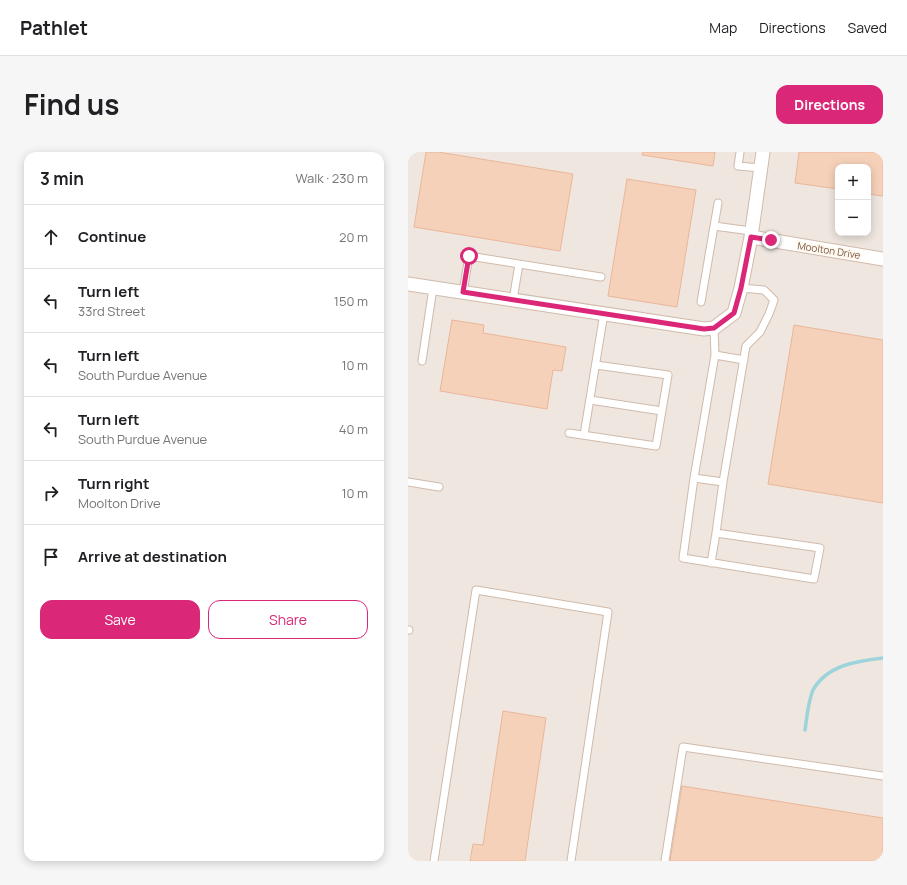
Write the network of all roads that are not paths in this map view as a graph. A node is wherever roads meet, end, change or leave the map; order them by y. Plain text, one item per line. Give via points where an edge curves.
1 (740, 152) edge
2 (763, 152) edge
3 (761, 168) junction
4 (718, 203) dead end
5 (714, 226) junction
6 (751, 234) junction
7 (883, 259) edge
8 (519, 264) junction
9 (602, 277) dead end
10 (408, 284) edge
11 (434, 288) junction
12 (741, 288) junction
13 (463, 292) junction
14 (513, 300) junction
15 (701, 302) dead end
16 (604, 313) junction
17 (714, 328) junction
18 (715, 355) junction
19 (744, 360) junction
20 (422, 361) dead end
21 (596, 364) junction
22 (590, 400) junction
23 (662, 411) junction
24 (569, 433) dead end
25 (584, 435) junction
26 (694, 478) junction
27 (408, 482) edge
28 (723, 482) junction
29 (439, 487) dead end
30 (716, 533) junction
31 (711, 563) junction
32 (883, 776) edge
33 (434, 861) edge
34 (570, 861) edge
35 (666, 861) edge

1 - 3 lane via 738,166
2 - 3 street
3 - 6 street
4 - 5 lane
5 - 6 lane
5 - 15 lane
6 - 7 street, Moolton Drive
6 - 12 street
8 - 9 lane
8 - 13 lane via 469,256
8 - 14 lane
10 - 11 street
11 - 13 street
11 - 20 lane
12 - 17 street via 734,313
12 - 19 lane via 764,290 774,300 760,332 746,346
13 - 14 street
14 - 16 street
16 - 17 street via 704,329
16 - 21 lane
17 - 18 lane
18 - 19 lane
18 - 26 lane
19 - 28 lane
21 - 22 lane
21 - 23 lane via 668,375
22 - 23 lane
22 - 25 lane
23 - 25 lane via 656,446
24 - 25 lane
26 - 28 lane
26 - 31 lane via 683,558
27 - 29 lane
28 - 30 lane
30 - 31 lane
30 - 31 lane via 820,548 814,578
32 - 35 lane via 683,747
33 - 34 lane via 476,590 608,612

